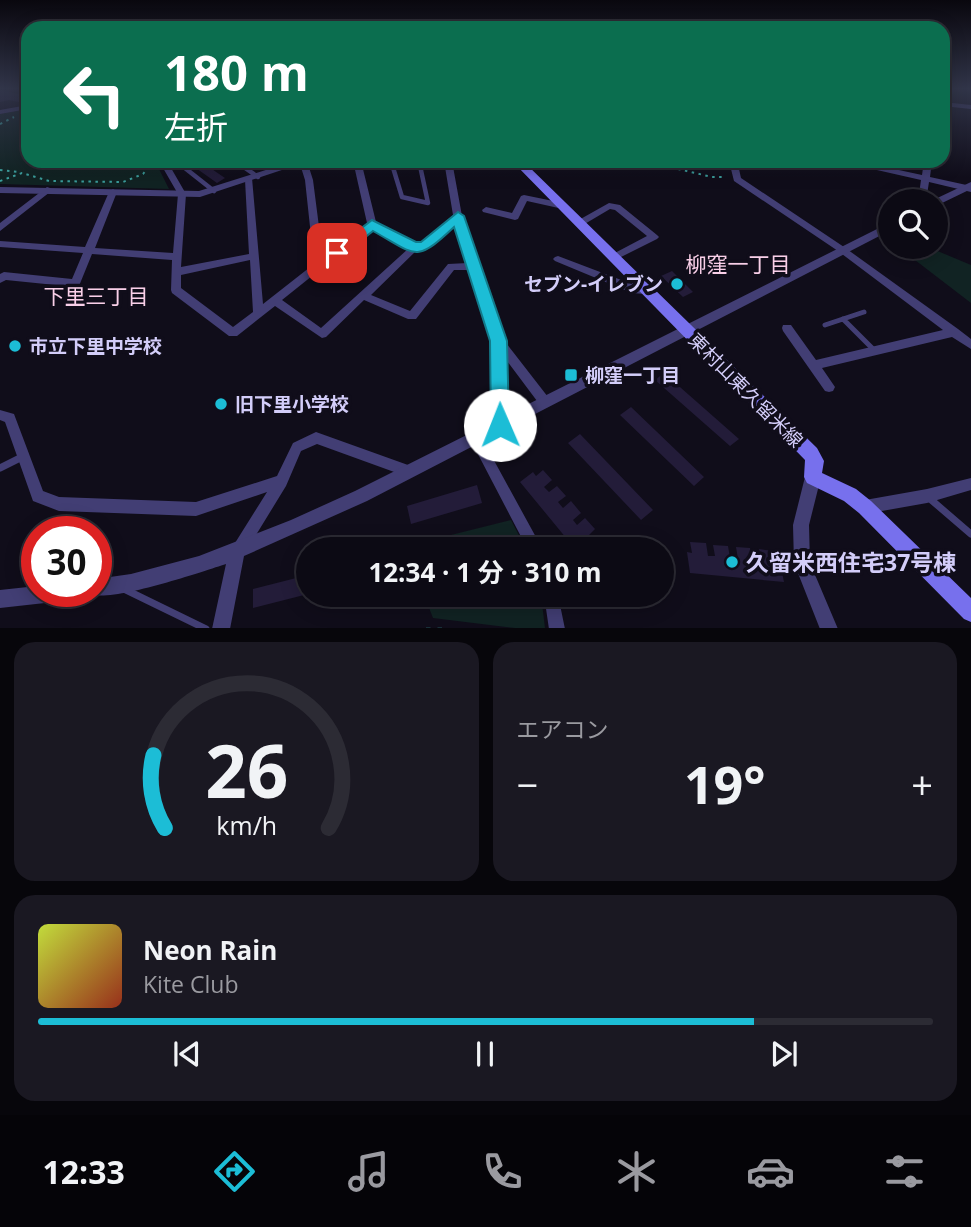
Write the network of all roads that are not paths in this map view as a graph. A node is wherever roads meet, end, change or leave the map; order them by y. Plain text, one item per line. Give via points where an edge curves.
1 (167, 168) edge
2 (185, 168) edge
3 (242, 168) edge
4 (281, 168) edge
5 (302, 168) edge
6 (359, 168) edge
7 (393, 168) edge
8 (420, 168) edge
9 (449, 168) edge
10 (524, 168) edge
11 (736, 168) edge
12 (881, 168) edge
13 (927, 168) edge
14 (926, 177) junction
15 (253, 178) junction
16 (969, 187) edge
17 (924, 189) edge
18 (0, 190) edge
19 (47, 190) junction
20 (214, 191) junction
21 (113, 192) junction
22 (182, 194) junction
23 (948, 197) edge
24 (563, 206) junction
25 (486, 210) dead end
26 (458, 216) junction
27 (580, 223) junction
28 (372, 224) junction
29 (0, 228) edge
30 (878, 231) edge
31 (0, 244) edge
32 (414, 248) junction
33 (841, 249) junction
34 (90, 250) junction
35 (254, 256) junction
36 (178, 257) junction
37 (614, 257) junction
38 (558, 259) dead end
39 (319, 267) junction
40 (473, 267) junction
41 (176, 272) junction
42 (0, 279) edge
43 (645, 289) junction
44 (364, 296) junction
45 (275, 301) junction
46 (864, 312) dead end
47 (258, 314) junction
48 (844, 318) junction
49 (825, 325) dead end
50 (787, 328) dead end
51 (684, 329) junction
52 (954, 332) junction
53 (498, 341) junction
54 (971, 345) edge
55 (875, 351) junction
56 (815, 365) junction
57 (830, 387) dead end
58 (544, 401) junction
59 (0, 415) edge
60 (500, 425) junction
61 (475, 437) junction
62 (24, 456) junction
63 (0, 468) edge
64 (408, 471) junction
65 (813, 477) junction
66 (281, 481) junction
67 (971, 484) edge
68 (927, 496) junction
69 (865, 506) junction
70 (971, 534) edge
71 (529, 537) edge
72 (236, 554) junction
73 (116, 585) junction
74 (112, 586) edge
75 (21, 597) edge
76 (0, 599) edge
77 (553, 607) edge
78 (971, 612) edge
79 (206, 628) edge
80 (221, 628) edge
81 (557, 628) edge
82 (829, 628) edge

1 - 22 street
2 - 20 lane
3 - 15 lane
4 - 15 street
5 - 39 street via 309,180
6 - 28 street
7 - 8 lane via 402,197 428,203
9 - 26 street
10 - 24 main road, 東村山東久留米線
11 - 33 street via 737,179
12 - 14 street
13 - 14 street
14 - 16 street
14 - 17 street
15 - 20 street
15 - 35 street
16 - 23 street
18 - 19 street
19 - 21 street
19 - 29 street
20 - 22 street
21 - 22 street
21 - 34 street
22 - 36 street
24 - 25 street via 524,198 515,217
24 - 27 main road, 東村山東久留米線
26 - 32 street via 425,246
26 - 40 street
27 - 37 main road, 東村山東久留米線
27 - 37 street via 617,206 654,237
28 - 32 street
28 - 39 street
30 - 33 street
31 - 34 street
32 - 44 street
33 - 51 street
33 - 52 street
34 - 36 street
34 - 42 street via 75,282
35 - 41 street
35 - 47 street
36 - 41 street
37 - 43 main road, 東村山東久留米線
38 - 43 street via 636,290
39 - 45 street
40 - 44 street via 451,267 412,316
40 - 53 street
41 - 47 street via 176,290 233,333
43 - 51 main road, 東村山東久留米線
44 - 45 street via 323,334
45 - 47 street
46 - 48 lane
48 - 49 lane
48 - 55 lane
50 - 56 street
51 - 58 street
51 - 65 main road, 東村山東久留米線 via 811,454
52 - 54 street
52 - 55 street
53 - 58 street
53 - 60 street
55 - 56 street
56 - 57 street
58 - 60 street
59 - 62 street via 10,418
60 - 61 street
61 - 64 street
61 - 71 street
62 - 63 lane
62 - 66 street via 38,496 59,504 196,509
64 - 66 street via 316,438 297,447
64 - 72 street
65 - 69 main road
65 - 82 street via 801,525 802,563
66 - 72 street
67 - 68 street
68 - 69 street
68 - 70 lane
69 - 78 main road
72 - 73 street
72 - 80 street
73 - 74 street
73 - 79 lane
75 - 76 street
77 - 81 street

